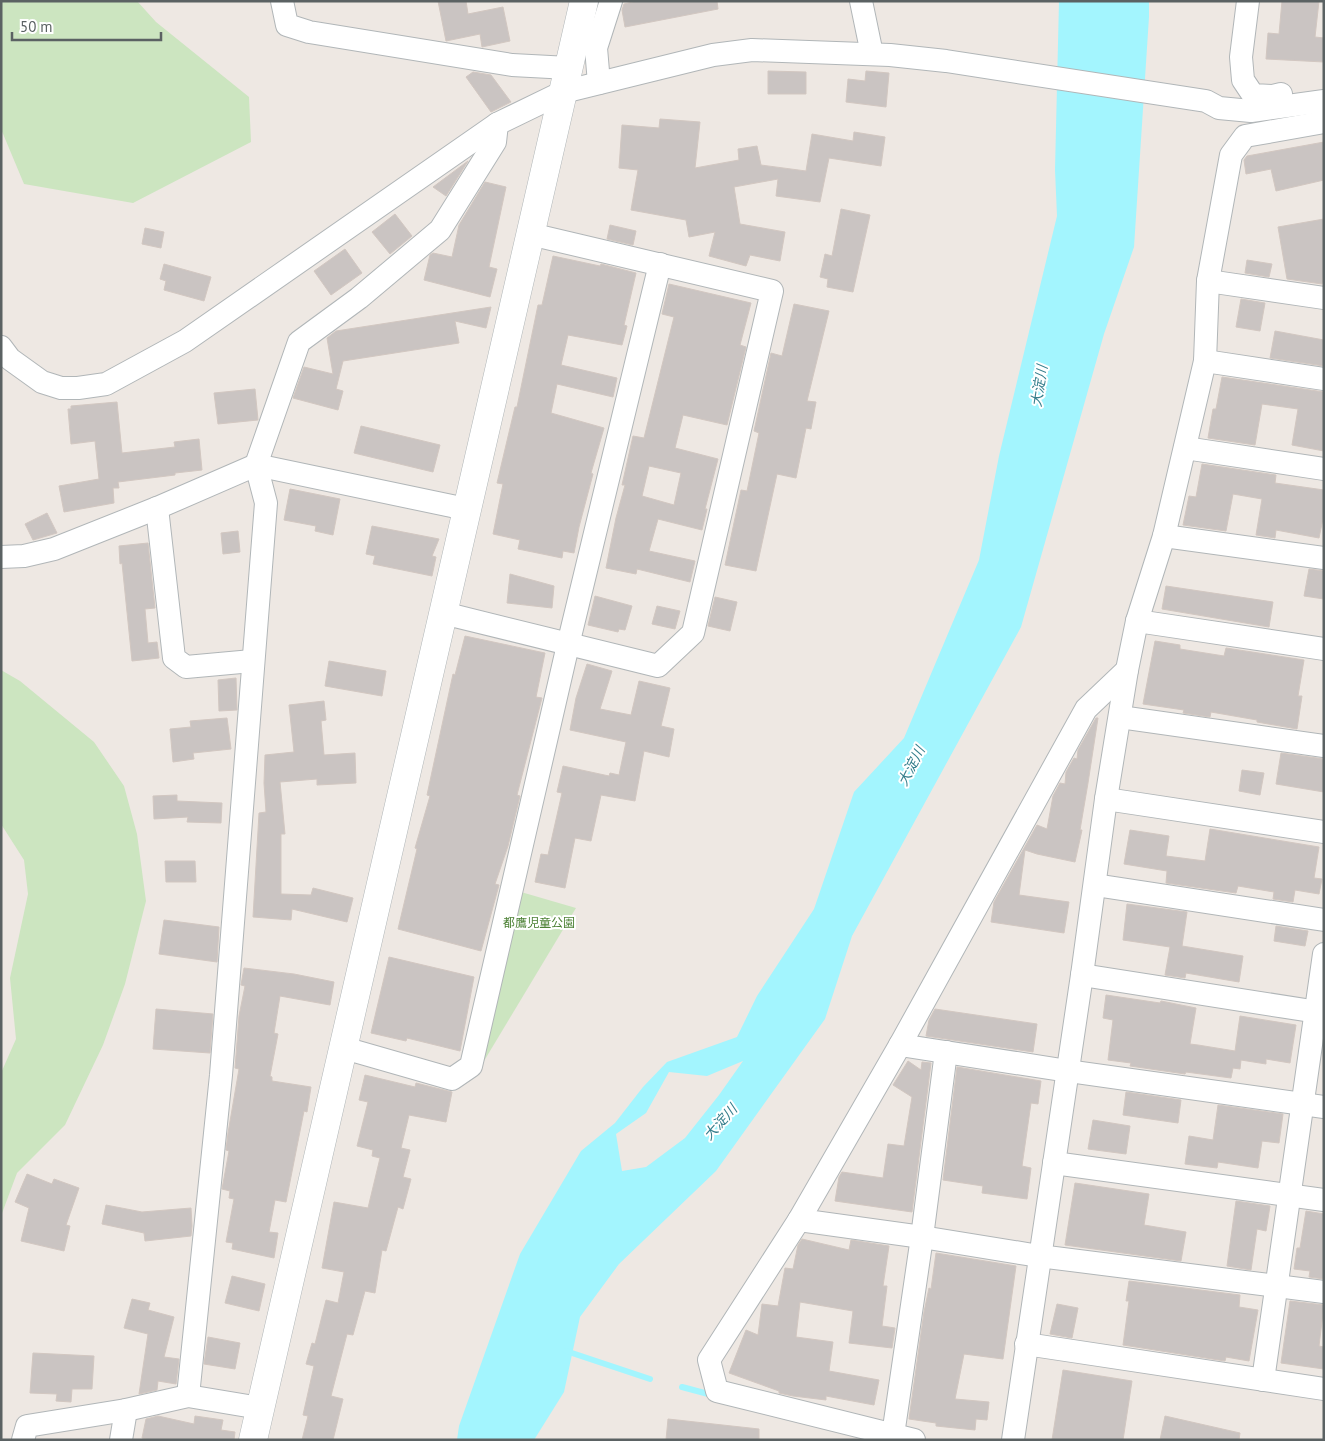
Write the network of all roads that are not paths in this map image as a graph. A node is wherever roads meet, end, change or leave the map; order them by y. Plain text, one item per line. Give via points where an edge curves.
1 (282, 1) edge
2 (584, 1) edge
3 (611, 1) edge
4 (861, 1) edge
5 (1248, 1) edge
6 (872, 54) junction
7 (566, 80) junction
8 (599, 83) junction
9 (1324, 86) edge
10 (1324, 101) edge
11 (1324, 122) edge
12 (498, 124) junction
13 (530, 234) junction
14 (660, 264) junction
15 (1208, 281) junction
16 (1324, 298) edge
17 (1, 347) edge
18 (1205, 361) junction
19 (1324, 378) edge
20 (1185, 448) junction
21 (256, 464) junction
22 (1324, 469) edge
23 (158, 508) junction
24 (466, 509) junction
25 (1164, 536) junction
26 (1, 557) edge
27 (1324, 558) edge
28 (443, 613) junction
29 (1138, 622) junction
30 (568, 644) junction
31 (1324, 649) edge
32 (252, 660) junction
33 (1127, 670) junction
34 (1120, 717) junction
35 (1324, 746) edge
36 (1106, 800) junction
37 (1324, 832) edge
38 (1095, 885) junction
39 (1324, 920) edge
40 (1324, 954) edge
41 (1082, 975) junction
42 (1320, 1013) edge
43 (900, 1045) junction
44 (344, 1048) junction
45 (946, 1052) junction
46 (1068, 1071) junction
47 (1313, 1106) edge
48 (1054, 1163) junction
49 (1290, 1195) junction
50 (1324, 1200) edge
51 (799, 1220) junction
52 (922, 1237) junction
53 (1040, 1256) junction
54 (1276, 1285) junction
55 (1324, 1292) edge
56 (1026, 1344) junction
57 (1263, 1380) junction
58 (1324, 1389) edge
59 (188, 1396) junction
60 (260, 1408) junction
61 (126, 1410) junction
62 (903, 1437) edge
63 (23, 1440) edge
64 (121, 1440) edge
65 (253, 1440) edge
66 (1013, 1440) edge

1 - 7 street via 287,25 309,32 512,65
2 - 7 street
3 - 8 street via 596,48
4 - 6 street
5 - 9 street via 1241,57 1243,80 1253,96 1272,96
6 - 8 street via 752,50 714,55
6 - 10 street via 946,61 1206,101 1219,108 1251,111
7 - 8 street
7 - 12 street
7 - 13 street
11 - 15 street via 1245,136 1231,155
12 - 17 street via 185,341 106,384 61,388 42,382 10,359
12 - 21 street via 495,142 440,230 359,298 299,342
13 - 14 street
13 - 24 street
14 - 30 street
14 - 30 street via 772,291 693,633 658,666
15 - 16 street
15 - 18 street
18 - 19 street
18 - 20 street
20 - 22 street
20 - 25 street
21 - 23 street
21 - 24 street
21 - 32 street via 266,503
23 - 26 street via 54,549
23 - 32 street via 174,658 186,667
24 - 28 street
25 - 27 street
25 - 29 street
28 - 30 street
28 - 44 street
29 - 31 street
29 - 33 street
30 - 44 street via 471,1066 452,1079
32 - 59 street via 220,1075
33 - 34 street
33 - 43 street via 1086,709
34 - 35 street
34 - 36 street
36 - 37 street
36 - 38 street
38 - 39 street
38 - 41 street
40 - 42 street
41 - 42 street
41 - 46 street
42 - 47 street
43 - 45 street
43 - 51 street
44 - 60 street
45 - 46 street
45 - 52 street
46 - 47 street
46 - 48 street
47 - 49 street
48 - 49 street
48 - 53 street
49 - 50 street
49 - 54 street
51 - 52 street
51 - 62 street via 709,1360 717,1391
52 - 53 street
52 - 62 street
53 - 54 street
53 - 56 street
54 - 55 street
54 - 57 street
56 - 57 street
56 - 66 street
57 - 58 street
59 - 60 street
59 - 61 street
60 - 65 street
61 - 63 street via 27,1426
61 - 64 street

